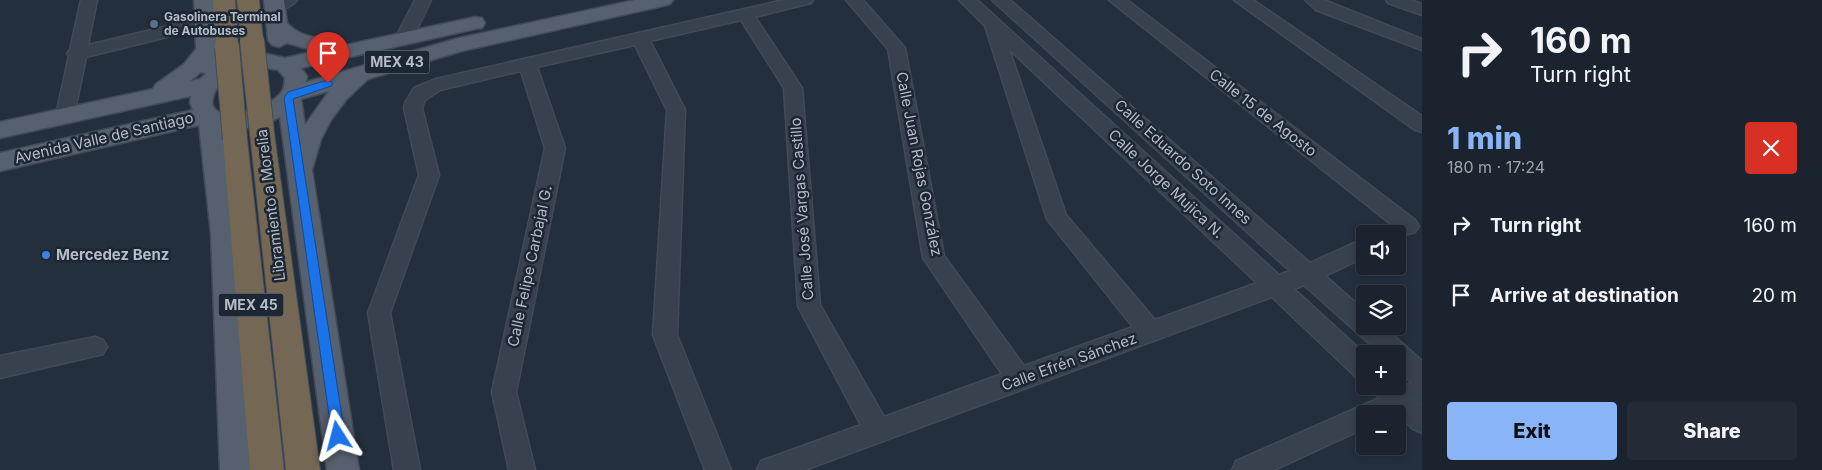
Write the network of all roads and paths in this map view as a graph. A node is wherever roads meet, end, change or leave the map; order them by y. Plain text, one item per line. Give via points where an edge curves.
1 (89, 0) edge
2 (204, 0) edge
3 (224, 0) edge
4 (248, 0) edge
5 (424, 0) edge
6 (584, 0) edge
7 (663, 0) edge
8 (805, 0) edge
9 (854, 0) edge
10 (967, 0) edge
11 (1000, 0) edge
12 (1117, 0) edge
13 (1242, 0) edge
14 (1313, 0) edge
15 (1348, 0) edge
16 (1394, 0) edge
17 (279, 7) edge
18 (1422, 10) edge
19 (745, 14) junction
20 (206, 22) junction
21 (992, 23) junction
22 (640, 38) junction
23 (404, 39) junction
24 (1420, 45) edge
25 (217, 48) junction
26 (356, 50) junction
27 (76, 54) junction
28 (284, 64) junction
29 (527, 64) junction
30 (364, 72) junction
31 (209, 84) junction
32 (290, 96) junction
33 (122, 103) junction
34 (65, 115) junction
35 (209, 116) junction
36 (1422, 125) edge
37 (0, 130) edge
38 (117, 135) junction
39 (237, 142) junction
40 (0, 162) edge
41 (302, 188) junction
42 (1407, 226) edge
43 (1356, 251) edge
44 (1308, 274) junction
45 (1276, 286) junction
46 (1356, 317) edge
47 (1151, 332) junction
48 (1376, 335) edge
49 (1387, 345) edge
50 (95, 347) dead end
51 (1356, 361) edge
52 (1406, 362) edge
53 (0, 368) edge
54 (1422, 376) edge
55 (1019, 379) junction
56 (1422, 390) edge
57 (1406, 392) edge
58 (1390, 395) edge
59 (1394, 395) edge
60 (1379, 405) edge
61 (1356, 420) edge
62 (1422, 421) edge
63 (878, 431) junction
64 (1257, 468) edge
65 (236, 470) edge
66 (267, 470) edge
67 (303, 470) edge
68 (343, 470) edge
69 (406, 470) edge
70 (522, 470) edge
71 (718, 470) edge
72 (770, 470) edge

1 - 27 street
2 - 20 main road
3 - 25 highway, Libramiento a Morelia / MEX 45
4 - 39 highway, Libramiento a Morelia / MEX 45, bridge via 252,41
5 - 23 street
6 - 23 main road, MEX 43
7 - 30 main road, MEX 43 via 486,38
8 - 19 street
9 - 55 street, Calle Juan Rojas González via 896,48 934,258
10 - 21 street, Calle Jorge Mujica N.
11 - 44 street, Calle Eduardo Soto Innes
12 - 42 street, Calle 15 de Agosto
13 - 36 street
14 - 24 street
15 - 24 street
16 - 18 street
17 - 26 main road via 290,37 300,42
17 - 28 main road
19 - 22 street
19 - 63 street, Calle José Vargas Castillo via 793,88 809,306
20 - 25 main road
20 - 27 street
21 - 45 street, Calle Jorge Mujica N.
21 - 47 street via 1057,220
22 - 29 street
22 - 71 street via 676,110 665,335
23 - 26 main road, MEX 43
25 - 31 main road
25 - 33 main road via 165,88
25 - 39 highway, Libramiento a Morelia / MEX 45, bridge
26 - 28 main road, MEX 43
27 - 34 street
28 - 31 main road, MEX 43 via 249,62 231,68
28 - 32 main road via 294,72 296,79
29 - 69 street via 436,85 419,94 414,101 430,175 379,313
29 - 70 street, Calle Felipe Carbajal G. via 555,148 504,392
30 - 32 main road, MEX 43
30 - 41 main road via 344,88 315,125 301,167
31 - 33 main road, Avenida Valle de Santiago / MEX 43
31 - 35 main road via 201,101
32 - 35 main road, MEX 43 via 268,113 250,119 224,121
32 - 41 main road
33 - 34 main road, Avenida Valle de Santiago / MEX 43
33 - 38 main road
34 - 37 main road, Avenida Valle de Santiago / MEX 43
35 - 38 main road, Avenida Valle de Santiago / MEX 43
35 - 39 main road
38 - 39 main road via 163,132 206,144
38 - 40 main road, Avenida Valle de Santiago / MEX 43
39 - 65 main road via 224,234
39 - 66 highway, Libramiento a Morelia / MEX 45
39 - 67 highway, Libramiento a Morelia / MEX 45
41 - 68 main road
43 - 44 street, Calle Efrén Sánchez
44 - 45 street, Calle Efrén Sánchez
44 - 46 street, Calle Eduardo Soto Innes
45 - 47 street, Calle Efrén Sánchez
45 - 51 street, Calle Jorge Mujica N.
47 - 55 street, Calle Efrén Sánchez
48 - 49 street, Calle Eduardo Soto Innes
50 - 53 street
52 - 54 street, Calle Eduardo Soto Innes
55 - 63 street, Calle Efrén Sánchez
56 - 57 street
58 - 60 street
59 - 62 street
61 - 64 street
63 - 72 street, Calle Efrén Sánchez

